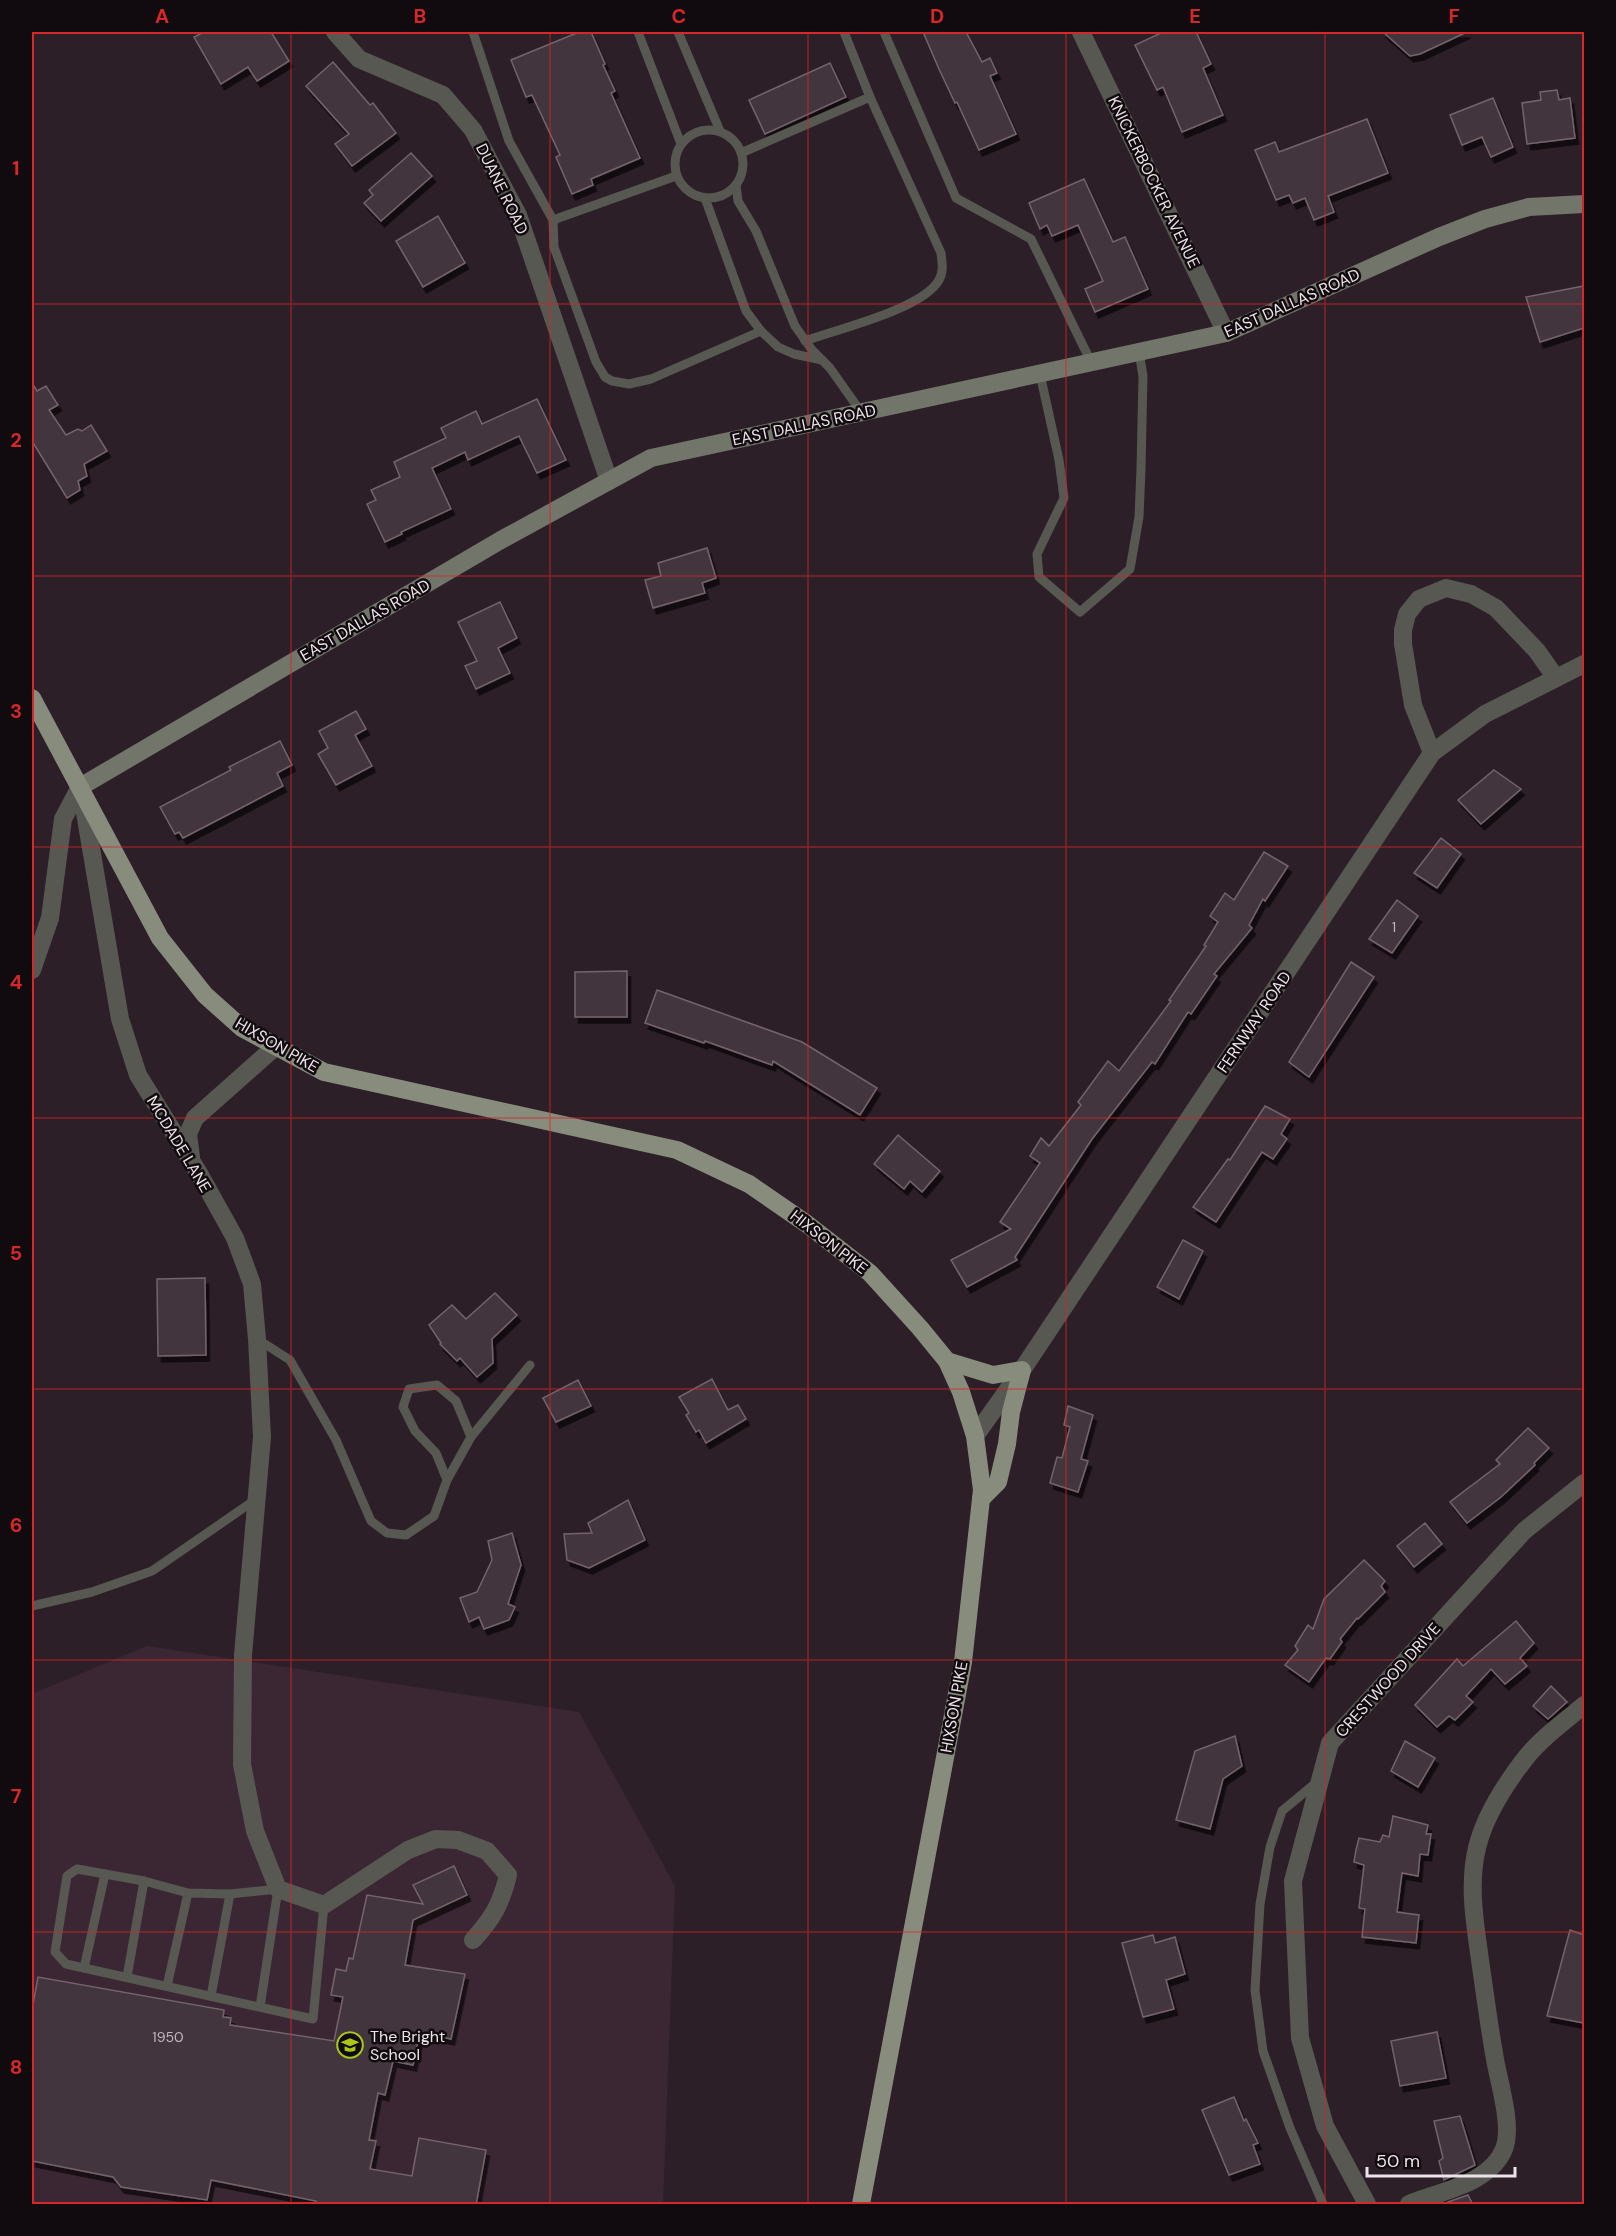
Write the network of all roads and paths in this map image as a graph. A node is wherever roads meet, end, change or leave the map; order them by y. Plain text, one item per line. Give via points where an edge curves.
1 (335, 32) edge
2 (473, 32) edge
3 (638, 32) edge
4 (678, 32) edge
5 (844, 32) edge
6 (884, 32) edge
7 (1081, 32) edge
8 (870, 97) junction
9 (720, 131) junction
10 (681, 144) junction
11 (741, 153) junction
12 (676, 176) junction
13 (736, 185) junction
14 (705, 198) junction
15 (1584, 204) edge
16 (553, 220) junction
17 (760, 331) junction
18 (1226, 333) junction
19 (805, 341) junction
20 (1139, 352) junction
21 (822, 360) junction
22 (1091, 362) junction
23 (1040, 374) junction
24 (861, 412) junction
25 (609, 481) junction
26 (1584, 664) edge
27 (1556, 678) junction
28 (32, 698) edge
29 (1432, 753) junction
30 (80, 787) junction
31 (32, 970) edge
32 (275, 1047) junction
33 (191, 1161) junction
34 (257, 1339) junction
35 (947, 1361) junction
36 (530, 1365) dead end
37 (1022, 1371) junction
38 (975, 1436) junction
39 (471, 1437) junction
40 (447, 1480) junction
41 (1584, 1483) edge
42 (981, 1499) junction
43 (255, 1500) junction
44 (32, 1606) edge
45 (1584, 1706) edge
46 (1320, 1780) junction
47 (105, 1874) junction
48 (144, 1881) junction
49 (278, 1889) junction
50 (188, 1893) junction
51 (230, 1894) junction
52 (324, 1905) junction
53 (473, 1940) dead end
54 (84, 1968) junction
55 (127, 1977) junction
56 (167, 1986) junction
57 (211, 1996) junction
58 (260, 2007) junction
59 (861, 2205) edge
60 (1323, 2205) edge
61 (1367, 2205) edge
62 (1409, 2205) edge

1 - 25 street, DUANE ROAD via 358,58 443,95 472,130 518,215
2 - 16 lane via 509,141
3 - 10 lane
4 - 9 lane
5 - 8 lane
6 - 22 lane via 956,198 1031,239
7 - 18 street, KNICKERBOCKER AVENUE
8 - 11 lane
8 - 19 lane via 941,252 942,269 929,292 909,305
9 - 10 lane via 692,134
9 - 11 lane via 737,144
10 - 12 lane via 674,165
11 - 13 lane via 743,170
12 - 14 lane via 693,195
12 - 16 lane
13 - 14 lane via 716,198
13 - 19 lane via 738,201 756,231 795,326
14 - 17 lane via 746,311
15 - 18 street, EAST DALLAS ROAD via 1529,207 1485,219
16 - 17 lane via 555,247 605,378 629,384 651,379
17 - 21 lane via 778,347
18 - 20 street, EAST DALLAS ROAD
19 - 21 lane
20 - 22 street, EAST DALLAS ROAD
20 - 23 lane via 1143,376 1141,470 1130,568 1080,612 1040,577 1037,554 1064,498
21 - 24 lane
22 - 23 street, EAST DALLAS ROAD
23 - 24 street, EAST DALLAS ROAD
24 - 25 street, EAST DALLAS ROAD via 651,458
25 - 30 street, EAST DALLAS ROAD via 490,546
26 - 27 street, FERNWAY ROAD
27 - 29 street, FERNWAY ROAD via 1485,714
27 - 29 street via 1537,651 1496,608 1471,594 1446,588 1419,599 1407,614 1403,645 1413,705
28 - 30 main road, HIXSON PIKE
29 - 37 street, FERNWAY ROAD
30 - 31 street via 63,819 50,918
30 - 32 main road, HIXSON PIKE via 160,938 205,995 242,1028
30 - 33 street, MCDADE LANE via 120,1019 138,1075
32 - 33 street via 195,1118 188,1134
32 - 35 main road, HIXSON PIKE via 324,1072 677,1150 749,1184 870,1273
33 - 34 street, MCDADE LANE via 235,1239 252,1284
34 - 40 lane via 290,1360 336,1440 371,1521 387,1533 406,1535 434,1516
34 - 43 street, MCDADE LANE via 262,1437
35 - 37 main road via 993,1375
35 - 38 main road, HIXSON PIKE
36 - 39 lane
37 - 38 street, FERNWAY ROAD
37 - 42 main road via 998,1482
38 - 42 main road, HIXSON PIKE
39 - 40 lane
39 - 40 lane via 456,1401 437,1385 409,1389 403,1407 416,1431 436,1453
41 - 46 street, CRESTWOOD DRIVE via 1524,1531 1330,1743
42 - 59 main road, HIXSON PIKE via 963,1662
43 - 44 lane via 152,1571 92,1592
43 - 49 street, MCDADE LANE via 243,1655 242,1764 255,1831
45 - 62 street via 1521,1762 1496,1802 1477,1848 1472,1891 1486,2013 1503,2091 1507,2133 1504,2149 1483,2174
46 - 60 lane via 1282,1811 1270,1846 1260,1904 1256,1990 1263,2051
46 - 61 street, CRESTWOOD DRIVE via 1293,1881 1300,2038 1325,2126
47 - 48 lane
47 - 54 lane
47 - 54 lane via 77,1869 67,1876 55,1952 66,1964
48 - 50 lane
48 - 55 lane
49 - 51 lane
49 - 52 street
49 - 58 lane
50 - 51 lane
50 - 56 lane
51 - 57 lane
52 - 53 street via 408,1850 436,1839 458,1840 487,1851 508,1875 491,1920
52 - 58 lane via 313,2019
54 - 55 lane
55 - 56 lane
56 - 57 lane
57 - 58 lane

